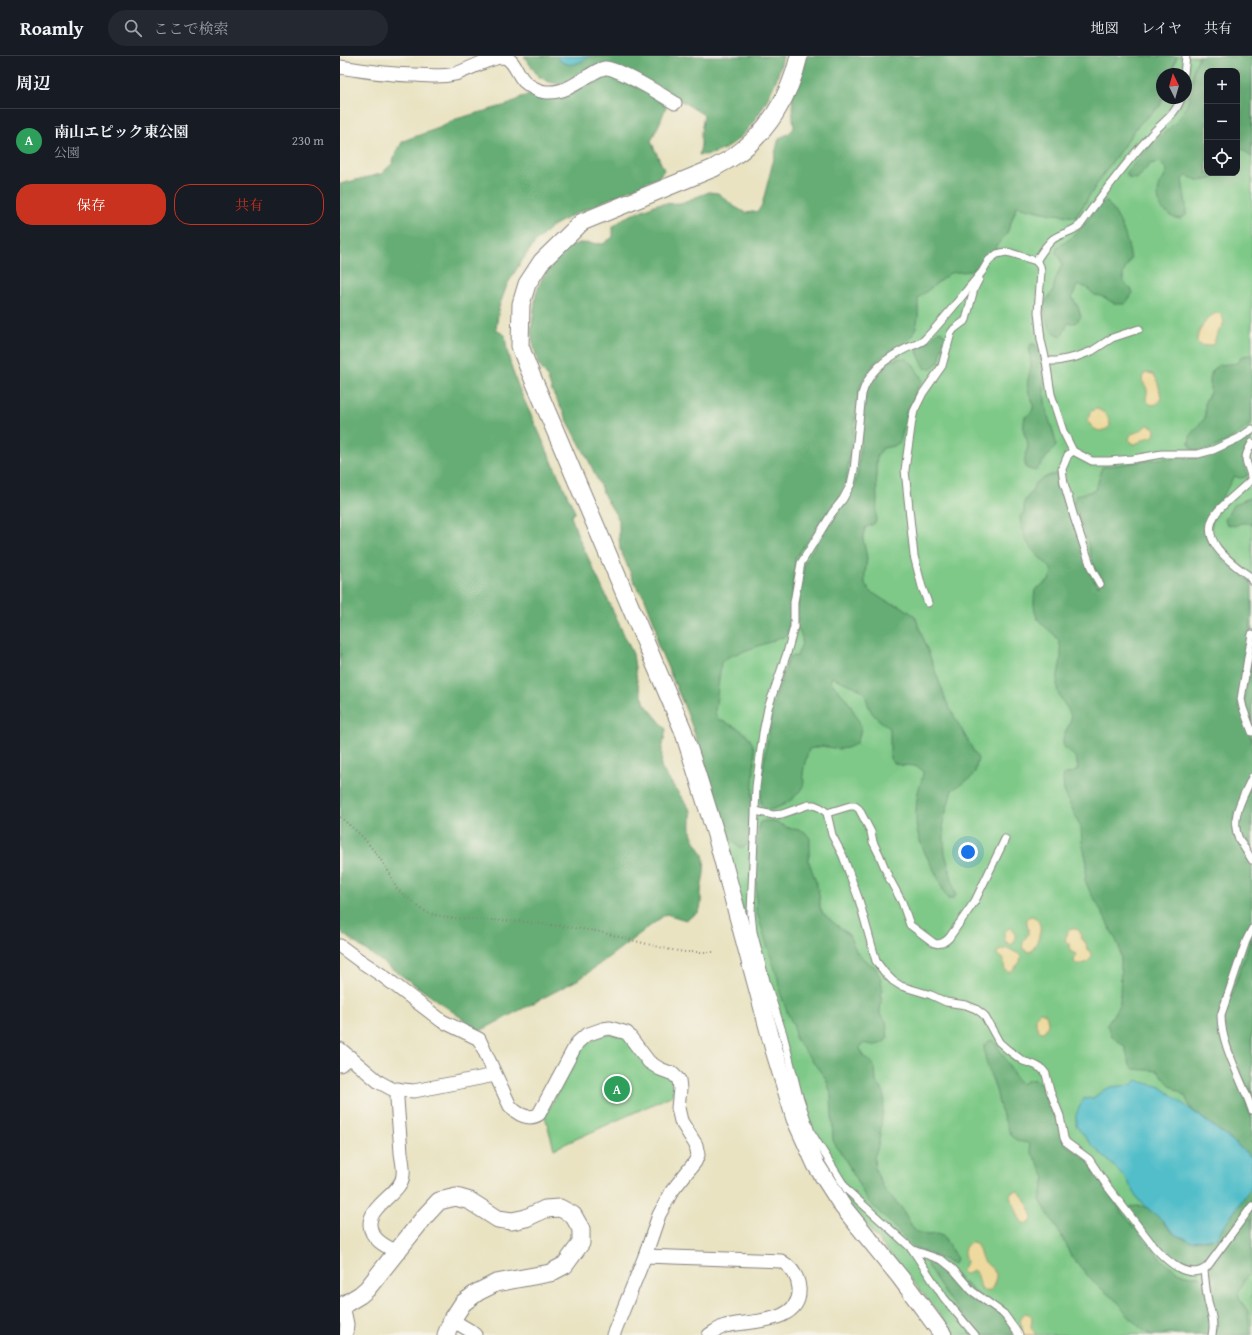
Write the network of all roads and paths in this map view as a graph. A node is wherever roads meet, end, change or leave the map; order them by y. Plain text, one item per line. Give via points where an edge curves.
1 (800, 56) edge
2 (1186, 56) edge
3 (340, 67) edge
4 (1185, 68) edge
5 (676, 103) dead end
6 (1179, 104) edge
7 (1036, 261) junction
8 (982, 272) junction
9 (1139, 329) dead end
10 (1046, 361) junction
11 (1252, 428) edge
12 (1252, 442) edge
13 (1073, 452) junction
14 (1252, 581) edge
15 (1100, 584) dead end
16 (928, 603) dead end
17 (1252, 634) edge
18 (1252, 732) edge
19 (1252, 777) edge
20 (756, 811) junction
21 (827, 813) junction
22 (340, 817) edge
23 (1005, 839) dead end
24 (1252, 860) edge
25 (1252, 929) edge
26 (340, 946) edge
27 (715, 952) dead end
28 (340, 1049) edge
29 (345, 1061) edge
30 (495, 1075) junction
31 (398, 1089) junction
32 (1252, 1110) edge
33 (1252, 1206) edge
34 (912, 1249) junction
35 (397, 1252) junction
36 (646, 1256) junction
37 (1204, 1270) junction
38 (342, 1306) edge
39 (449, 1328) edge
40 (346, 1335) edge
41 (475, 1335) edge
42 (614, 1335) edge
43 (709, 1335) edge
44 (943, 1335) edge
45 (975, 1335) edge
46 (1019, 1335) edge
47 (1212, 1335) edge

1 - 44 street via 782,103 760,134 746,147 732,158 707,171 582,222 542,260 527,284 521,304 520,346 683,730 716,835 795,1119 816,1165 843,1207
2 - 4 lane
3 - 5 street via 397,75 432,76 455,74 498,57 510,61 525,82 547,92 571,88 598,70 607,68
6 - 7 lane via 1122,168 1076,230 1054,238
7 - 8 lane via 1006,252 997,254
7 - 10 lane via 1041,272 1038,312
8 - 16 lane via 974,289 966,320 951,333 942,366 923,393 912,420 905,470 914,556
8 - 20 lane via 922,341 886,360 871,374 865,384 851,484 801,563 794,602 794,627 768,708 763,733 756,787
9 - 10 lane via 1112,338 1092,351 1076,357
10 - 13 lane via 1051,394
11 - 13 lane via 1239,438 1198,454 1162,454 1133,459 1092,461
12 - 14 lane via 1246,459 1251,480 1216,514 1211,529 1213,542 1218,551
13 - 15 lane via 1068,455 1062,469 1064,483 1092,570
17 - 18 lane via 1241,699
19 - 24 lane via 1235,822 1238,838
20 - 21 lane via 773,815 814,805
20 - 34 lane via 751,913 753,932 811,1132 847,1190
21 - 23 lane via 850,806 859,809 910,925 938,944 949,938 974,901
21 - 37 lane via 832,835 843,856 859,900 876,961 885,973 900,986 946,1002 966,1005 984,1015 999,1042 1023,1061 1035,1065 1046,1074 1066,1142 1088,1159 1099,1172 1155,1248 1179,1269 1188,1272
22 - 27 path via 362,836 379,857 396,888 421,909 432,914 450,918 528,922 581,929 684,952
25 - 32 lane via 1221,1015 1226,1044
26 - 30 street via 442,1020 479,1039
28 - 29 street
29 - 31 street via 392,1089
30 - 31 street via 414,1091
30 - 36 street via 514,1111 529,1117 536,1116 580,1039 593,1032 610,1028 627,1033 649,1062 673,1074 679,1080 678,1108 681,1121 696,1145 698,1155 672,1190 659,1215
31 - 35 street via 404,1176 370,1220 370,1229 374,1237 384,1246
33 - 37 lane
34 - 45 lane via 944,1298
34 - 46 lane via 942,1260 972,1291 1004,1314
35 - 38 street via 367,1289
35 - 39 street via 439,1201 456,1197 470,1202 498,1219 512,1222 545,1209 560,1208 573,1215 581,1229 581,1243 565,1265 550,1273 496,1283 478,1292 463,1303
36 - 42 street
36 - 43 street via 780,1261 794,1272 798,1280 798,1299 788,1312 773,1318 724,1326
37 - 47 lane via 1213,1319
38 - 40 street via 347,1324
39 - 41 street via 469,1330

